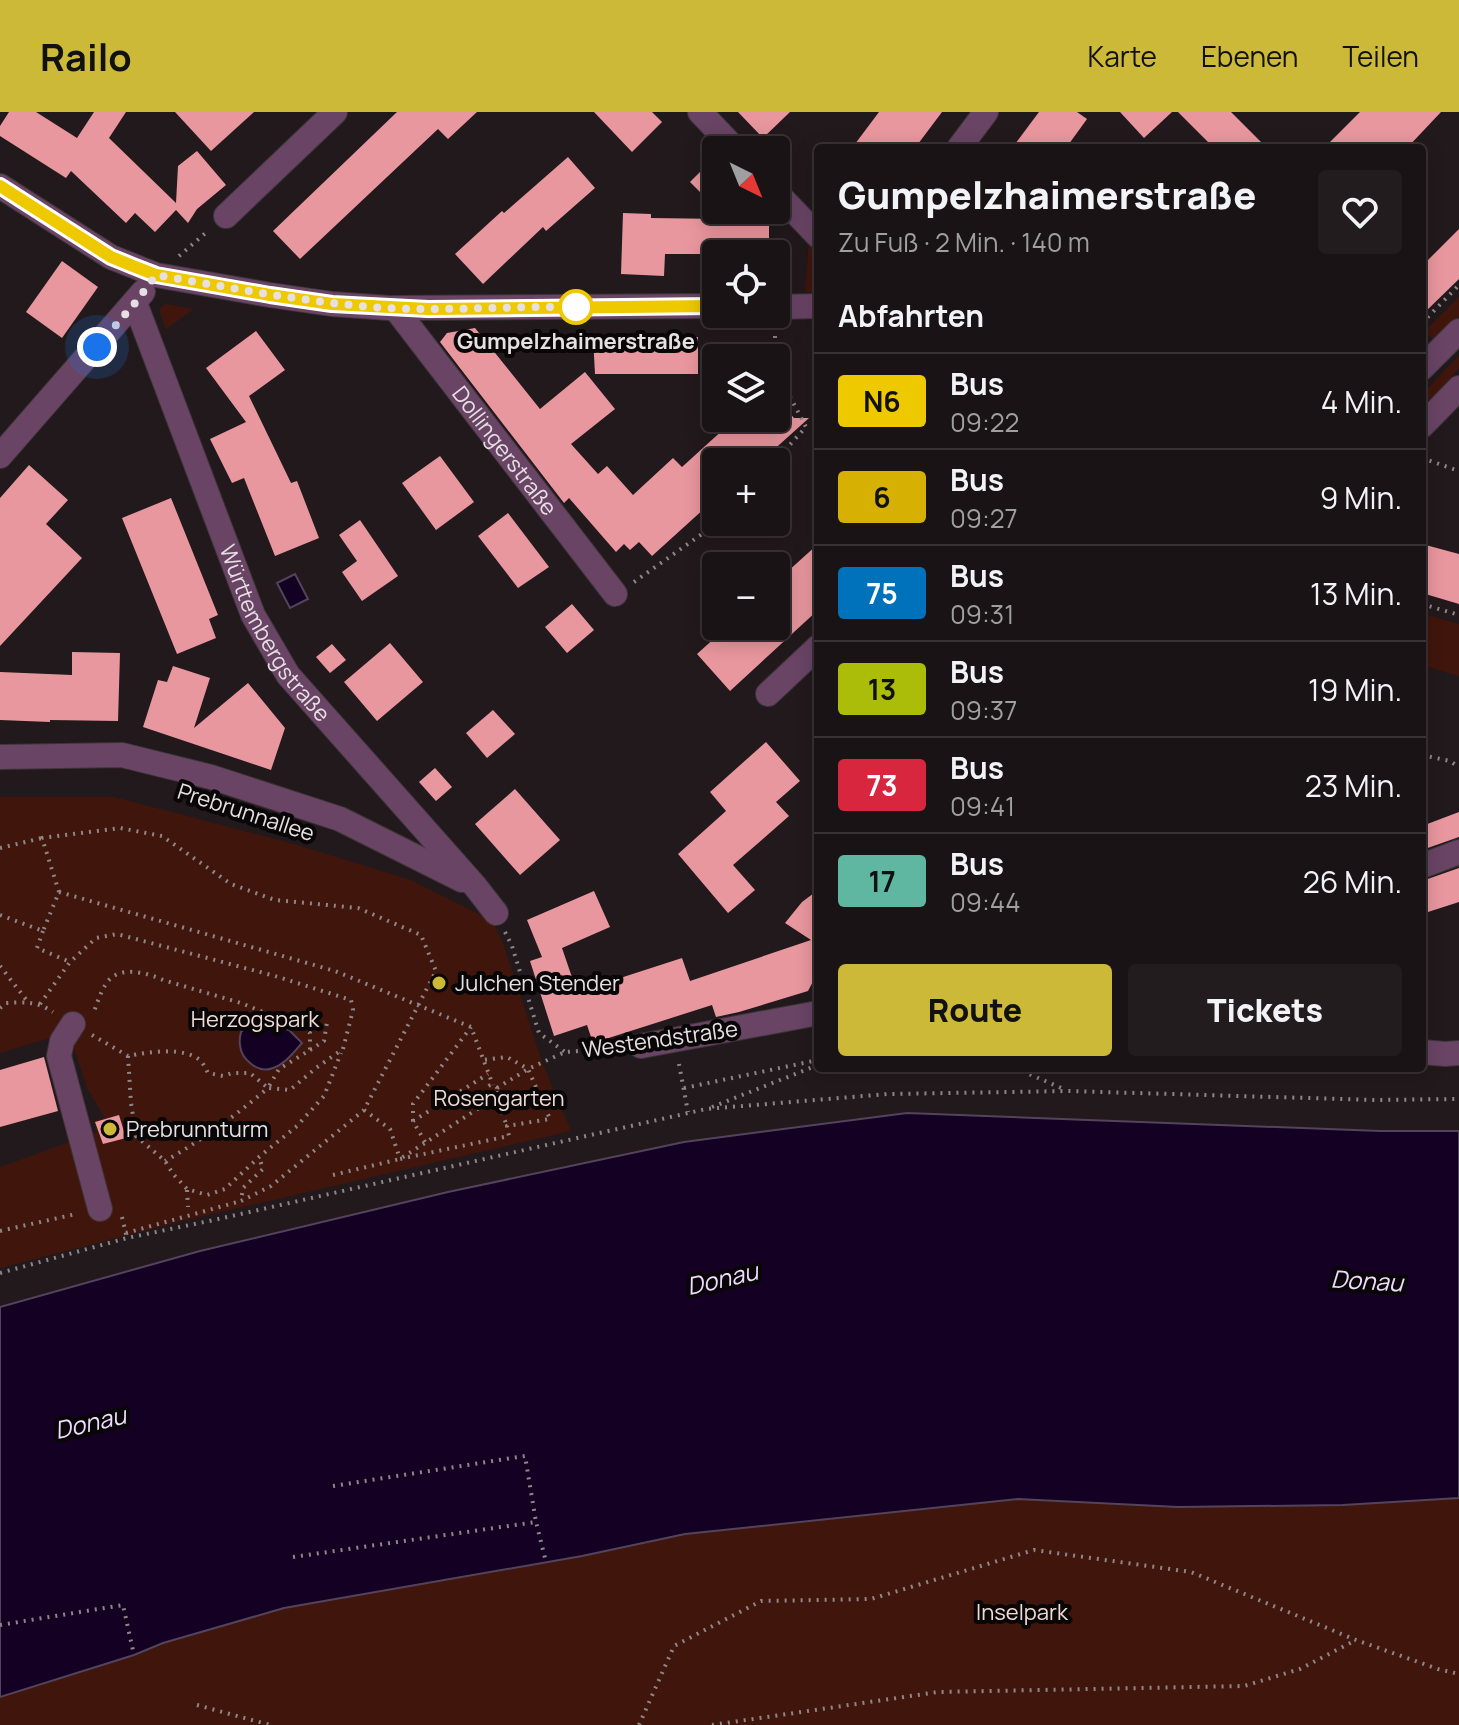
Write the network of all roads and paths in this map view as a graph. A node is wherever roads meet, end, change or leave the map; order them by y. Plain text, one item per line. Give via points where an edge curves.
1 (335, 112) edge
2 (700, 112) edge
3 (986, 112) edge
4 (723, 136) edge
5 (962, 144) edge
6 (0, 186) edge
7 (790, 207) edge
8 (226, 216) joint
9 (814, 232) edge
10 (156, 275) junction
11 (1459, 285) edge
12 (135, 303) junction
13 (702, 306) edge
14 (814, 307) edge
15 (395, 308) junction
16 (790, 314) edge
17 (1426, 319) edge
18 (1459, 331) edge
19 (1426, 364) edge
20 (1459, 388) edge
21 (790, 397) edge
22 (1426, 422) edge
23 (787, 448) edge
24 (0, 456) edge
25 (1426, 459) edge
26 (1459, 471) edge
27 (702, 534) edge
28 (615, 594) joint
29 (1426, 605) edge
30 (1459, 615) edge
31 (814, 651) edge
32 (768, 694) dead end
33 (1426, 756) edge
34 (0, 757) edge
35 (1459, 767) edge
36 (42, 838) junction
37 (0, 848) edge
38 (1459, 852) edge
39 (1426, 864) edge
40 (475, 886) junction
41 (59, 892) junction
42 (496, 913) joint
43 (0, 915) edge
44 (43, 931) junction
45 (70, 962) junction
46 (0, 966) edge
47 (28, 1002) junction
48 (418, 1004) junction
49 (0, 1008) edge
50 (814, 1014) edge
51 (82, 1021) joint
52 (327, 1022) dead end
53 (471, 1027) junction
54 (641, 1046) joint
55 (343, 1049) junction
56 (310, 1050) junction
57 (565, 1052) junction
58 (1426, 1052) edge
59 (1459, 1053) edge
60 (483, 1060) junction
61 (814, 1063) edge
62 (814, 1064) edge
63 (528, 1069) junction
64 (1024, 1072) edge
65 (488, 1074) junction
66 (495, 1086) junction
67 (268, 1088) junction
68 (1069, 1091) junction
69 (496, 1097) junction
70 (1459, 1099) edge
71 (706, 1109) junction
72 (364, 1110) junction
73 (688, 1112) junction
74 (413, 1121) junction
75 (507, 1126) junction
76 (425, 1142) junction
77 (259, 1157) junction
78 (400, 1159) junction
79 (165, 1161) junction
80 (333, 1175) dead end
81 (187, 1189) junction
82 (241, 1201) junction
83 (188, 1207) dead end
84 (100, 1209) junction
85 (0, 1231) edge
86 (127, 1235) junction
87 (0, 1273) edge
88 (333, 1486) dead end
89 (536, 1522) junction
90 (293, 1557) dead end
91 (546, 1562) dead end
92 (0, 1625) edge
93 (1356, 1640) junction
94 (134, 1655) dead end
95 (1459, 1674) edge
96 (197, 1705) dead end
97 (270, 1725) edge
98 (639, 1725) edge
99 (712, 1725) edge

1 - 8 street
2 - 4 street
3 - 5 street
6 - 10 street via 111,257
7 - 9 street
8 - 10 path
10 - 12 street
10 - 15 street via 332,304
11 - 17 path
12 - 24 street
12 - 40 street, Württembergstraße via 253,615 288,675
13 - 15 street
14 - 16 street
15 - 28 street, Dollingerstraße
18 - 19 street
20 - 22 street
21 - 23 path via 806,427
25 - 26 path
27 - 28 path
29 - 30 path
31 - 32 street
33 - 35 path
34 - 40 street, Prebrunnallee via 122,755 211,777 340,819
36 - 37 path
36 - 41 path
36 - 48 path via 120,828 162,836 231,884 275,900 358,908 421,935 436,971
38 - 39 street
40 - 42 street, Württembergstraße
41 - 44 path
41 - 48 path via 335,971
42 - 57 path, Westendstraße via 539,1033
43 - 44 path
44 - 45 path via 37,948
45 - 47 path via 40,1004
45 - 55 path via 96,938 117,934 331,993 351,1000
46 - 47 path
47 - 49 path
48 - 53 path
48 - 72 path
50 - 54 street, Westendstraße
51 - 56 path via 107,981 122,972 151,974 273,1016 294,1017 310,1033
51 - 84 street via 62,1041 59,1056
52 - 56 path via 324,1041
53 - 60 path
53 - 74 path via 413,1104
54 - 57 path, Westendstraße
55 - 67 path via 290,1090
55 - 77 path via 324,1096
56 - 67 path via 279,1069
57 - 63 path
58 - 59 street
60 - 63 path via 507,1057
60 - 65 path
61 - 73 path via 684,1088
62 - 71 path
63 - 66 path
63 - 75 path via 550,1119
64 - 68 path
65 - 66 path
65 - 74 path
66 - 69 path
66 - 69 path via 486,1091
67 - 79 path via 233,1118
67 - 79 path via 250,1073 208,1073 200,1060 186,1055 159,1050 128,1056 136,1136
68 - 70 path
68 - 71 path via 888,1094
69 - 75 path
69 - 76 path
71 - 73 path
72 - 78 path via 390,1129
72 - 82 path via 271,1186
73 - 86 path via 229,1217
74 - 76 path
75 - 78 path via 509,1136
76 - 78 path
77 - 81 path via 225,1189 207,1195
77 - 82 path via 263,1169 243,1188
78 - 80 path
79 - 81 path
81 - 83 path
82 - 86 path
84 - 85 path
84 - 86 path via 119,1205
86 - 87 path
88 - 89 path via 525,1456
89 - 90 path
89 - 91 path
92 - 94 path via 123,1605
93 - 95 path
93 - 98 path via 1191,1572 1034,1550 871,1599 761,1601 674,1646
93 - 99 path via 1300,1669 1244,1686 938,1692
96 - 97 path

